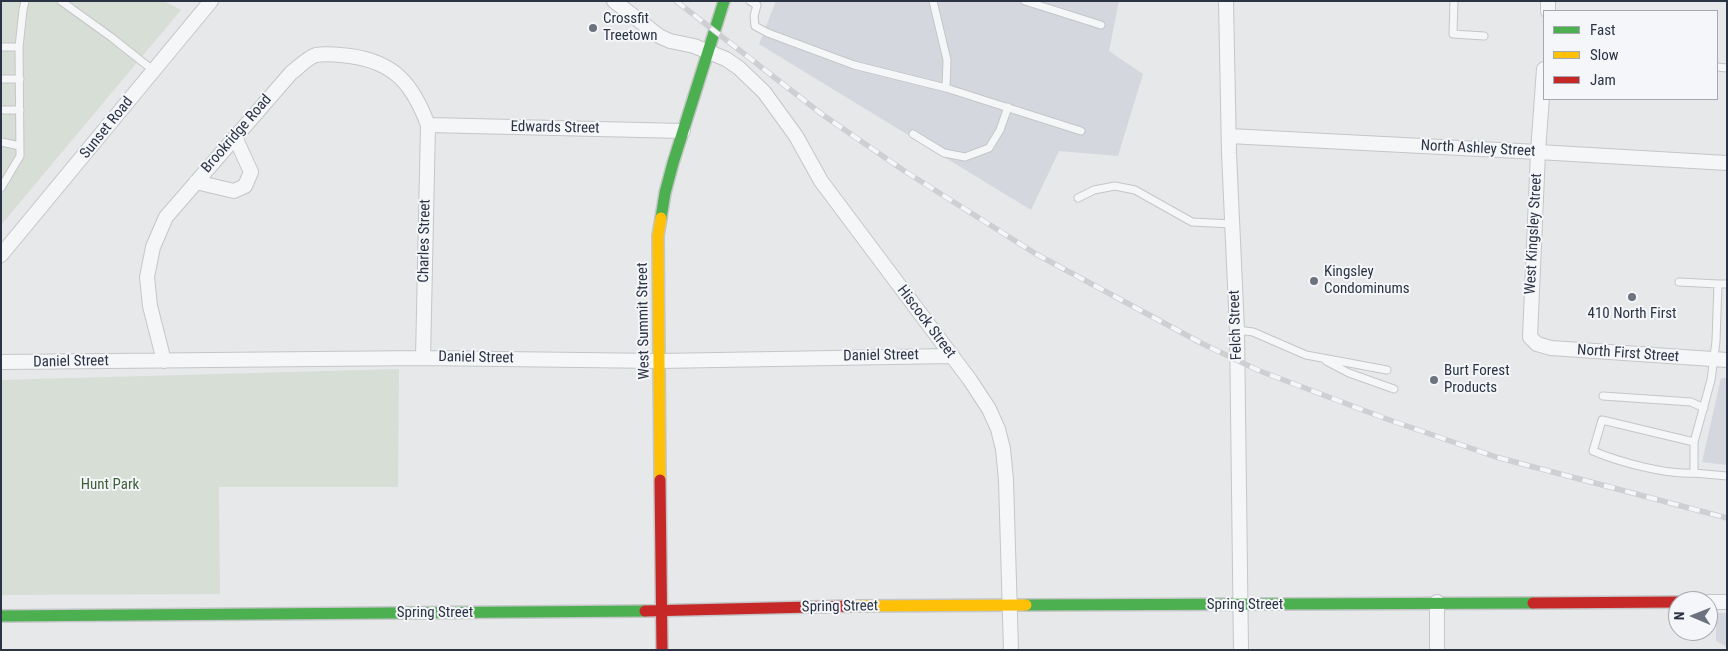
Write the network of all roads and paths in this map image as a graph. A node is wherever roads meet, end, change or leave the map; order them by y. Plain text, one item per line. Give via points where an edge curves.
1 (25, 1) edge
2 (61, 1) edge
3 (211, 1) edge
4 (614, 1) edge
5 (724, 1) edge
6 (750, 1) edge
7 (933, 1) edge
8 (1025, 1) edge
9 (1226, 1) edge
10 (1454, 1) edge
11 (1101, 25) dead end
12 (1484, 36) dead end
13 (1, 47) edge
14 (20, 47) junction
15 (709, 52) junction
16 (154, 71) junction
17 (1, 79) edge
18 (20, 79) junction
19 (1543, 83) edge
20 (946, 88) junction
21 (1008, 108) junction
22 (1, 110) edge
23 (20, 110) junction
24 (428, 125) junction
25 (683, 131) junction
26 (1081, 131) dead end
27 (913, 134) dead end
28 (1229, 136) junction
29 (235, 137) junction
30 (1, 142) edge
31 (20, 146) junction
32 (1538, 152) junction
33 (1727, 164) edge
34 (4, 176) edge
35 (196, 182) junction
36 (1, 188) edge
37 (1078, 198) dead end
38 (1232, 224) junction
39 (1, 255) edge
40 (1680, 282) dead end
41 (1718, 284) junction
42 (1727, 284) edge
43 (1237, 330) junction
44 (1532, 339) joint
45 (950, 356) junction
46 (423, 358) junction
47 (1322, 358) junction
48 (1720, 360) edge
49 (164, 361) junction
50 (659, 361) junction
51 (1, 362) edge
52 (1387, 370) dead end
53 (1394, 390) dead end
54 (1603, 396) dead end
55 (1704, 408) junction
56 (1694, 442) junction
57 (1694, 473) junction
58 (1727, 476) edge
59 (1437, 602) junction
60 (1668, 602) edge
61 (1240, 605) junction
62 (1011, 606) junction
63 (663, 611) junction
64 (1, 616) edge
65 (662, 650) edge
66 (1011, 650) edge
67 (1241, 650) edge
68 (1437, 650) edge

1 - 14 lane
2 - 16 lane
3 - 16 street, Sunset Road
4 - 15 street, Hiscock Street via 660,36
5 - 15 street, West Summit Street
6 - 20 lane via 757,5 755,26 768,33 854,65
7 - 20 lane via 946,60
8 - 11 lane
9 - 28 street, Felch Street
10 - 12 lane via 1452,34
13 - 14 lane
14 - 18 lane
15 - 25 street, West Summit Street
15 - 45 street, Hiscock Street via 739,68 764,92 796,136 821,181
16 - 39 street, Sunset Road
17 - 18 lane
18 - 23 lane
19 - 32 street, West Kingsley Street
20 - 21 lane
21 - 26 lane
21 - 27 lane via 989,148 965,157 944,153
22 - 23 lane
23 - 31 lane
24 - 25 street, Edwards Street
24 - 29 street, Brookridge Road via 408,84 392,70 365,58 336,54 314,56 291,73
24 - 46 street, Charles Street
25 - 50 street, West Summit Street via 665,193 658,236
28 - 32 street, North Ashley Street
28 - 38 street, Felch Street
29 - 35 street, Brookridge Road
29 - 35 street via 250,172 245,186 234,191
30 - 31 lane
31 - 34 lane via 20,156
32 - 33 street, North Ashley Street
32 - 44 street, West Kingsley Street via 1530,321
34 - 36 lane
35 - 49 street, Brookridge Road via 166,217 153,246 147,278 150,306
37 - 38 lane via 1094,190 1115,186 1135,190 1192,222
38 - 43 street, Felch Street
40 - 41 lane
41 - 42 lane
41 - 48 lane via 1716,340
43 - 47 lane via 1253,332 1306,355
43 - 61 street, Felch Street
44 - 48 street, North First Street via 1551,348
45 - 50 street, Daniel Street
45 - 62 street, Hiscock Street via 989,409 1003,449
46 - 49 street, Daniel Street
46 - 50 street, Daniel Street
47 - 52 lane
47 - 53 lane via 1349,374
48 - 55 lane
49 - 51 street, Daniel Street
50 - 63 street, West Summit Street
54 - 55 lane via 1691,402
55 - 56 lane
56 - 57 lane
56 - 57 lane via 1602,420 1594,451 1670,472
57 - 58 lane
59 - 60 street, Spring Street
59 - 61 street, Spring Street
59 - 68 street
61 - 62 street, Spring Street
61 - 67 street, Felch Street
62 - 63 street, Spring Street
62 - 66 street, Hiscock Street
63 - 64 street, Spring Street
63 - 65 street, West Summit Street

